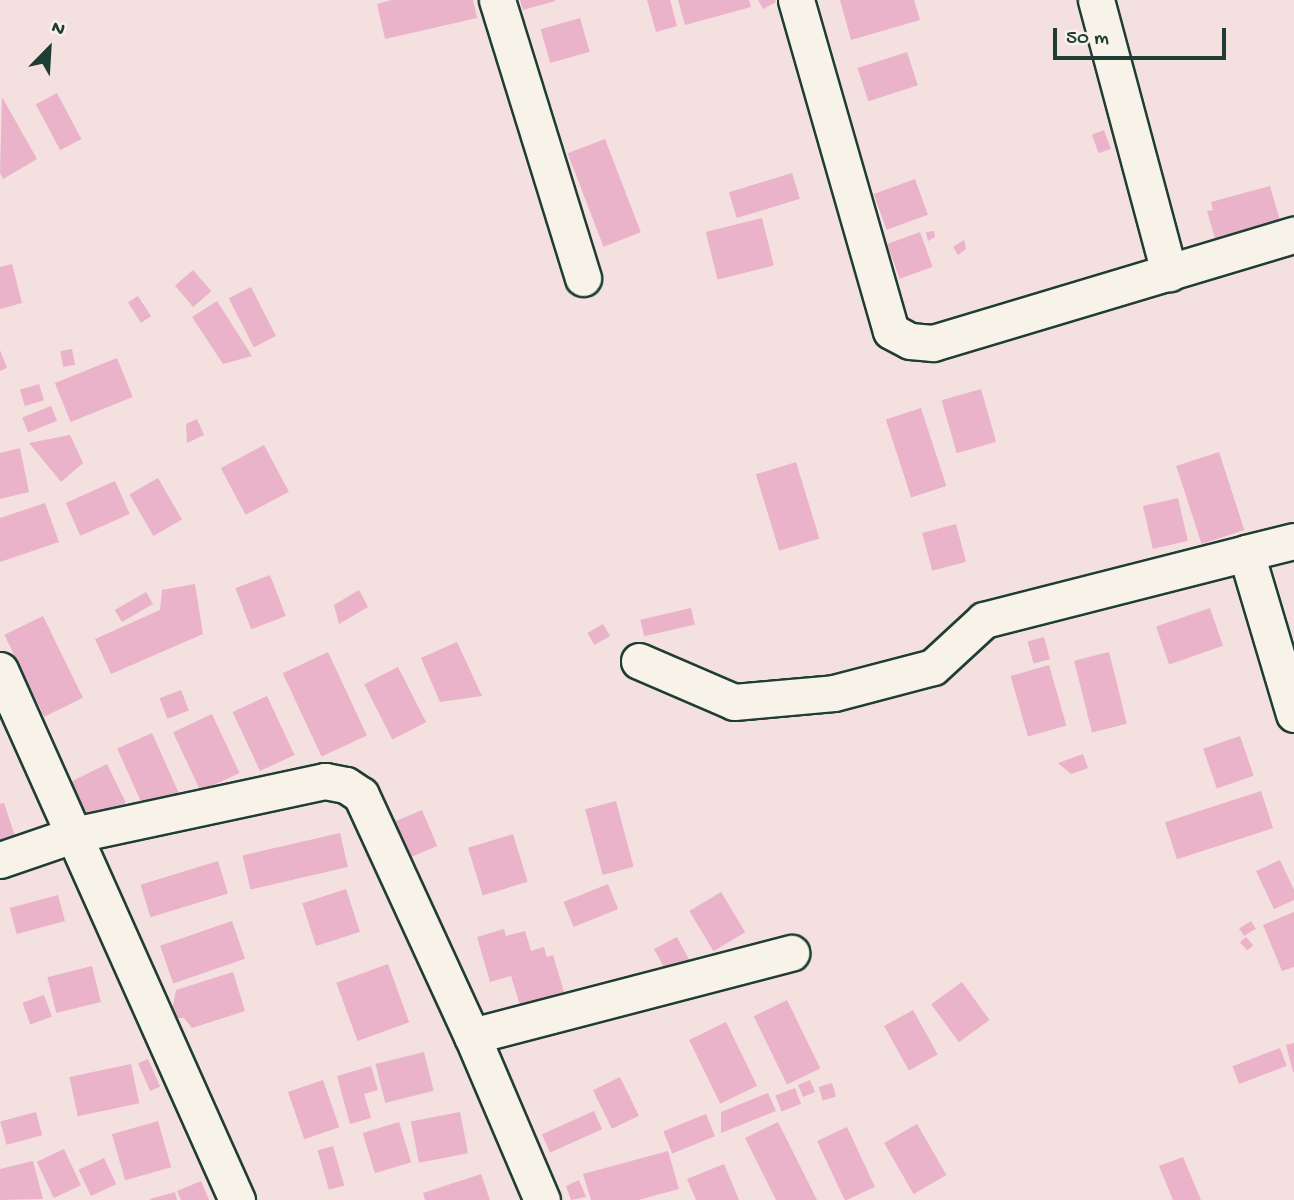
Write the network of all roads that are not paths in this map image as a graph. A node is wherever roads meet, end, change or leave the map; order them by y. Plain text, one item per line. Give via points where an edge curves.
1 (497, 0) edge
2 (796, 0) edge
3 (1096, 0) edge
4 (1294, 235) edge
5 (1168, 273) junction
6 (583, 278) dead end
7 (1294, 541) edge
8 (1246, 553) junction
9 (639, 662) dead end
10 (0, 670) edge
11 (1294, 715) edge
12 (73, 835) junction
13 (0, 860) edge
14 (791, 953) dead end
15 (472, 1036) junction
16 (237, 1200) edge
17 (542, 1200) edge

1 - 6 street
2 - 5 street via 891,331 910,341 933,343
3 - 5 street
4 - 5 street
7 - 8 street
8 - 9 street via 984,620 933,667 834,693 734,702
8 - 11 street
10 - 12 street
12 - 13 street
12 - 15 street via 325,781 346,785 361,795
12 - 16 street
14 - 15 street
15 - 17 street

